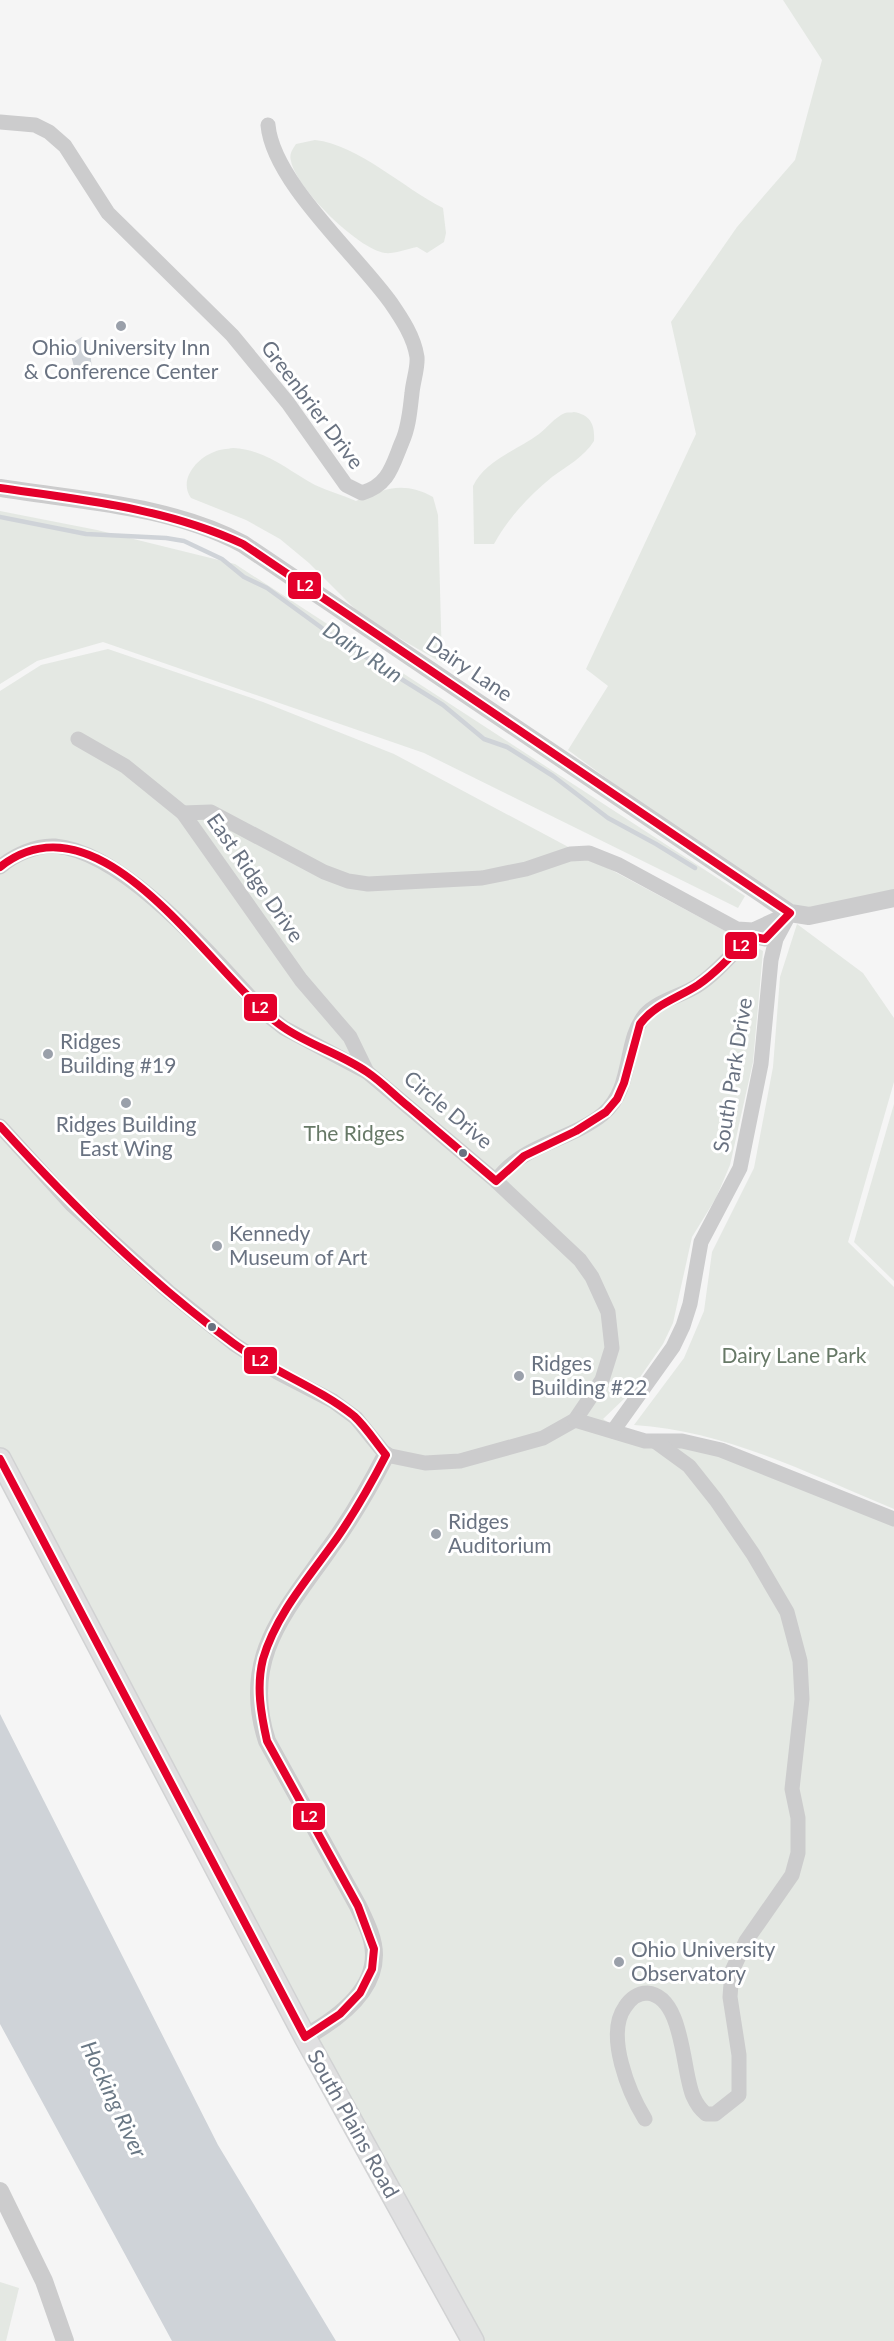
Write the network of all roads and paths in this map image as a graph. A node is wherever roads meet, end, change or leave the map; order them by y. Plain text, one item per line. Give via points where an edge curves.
1 (0, 122) edge
2 (268, 125) dead end
3 (0, 488) edge
4 (78, 739) dead end
5 (183, 813) junction
6 (0, 867) edge
7 (894, 898) edge
8 (790, 913) junction
9 (367, 1072) junction
10 (0, 1126) edge
11 (496, 1181) junction
12 (575, 1420) junction
13 (613, 1431) junction
14 (656, 1442) junction
15 (386, 1455) junction
16 (0, 1459) edge
17 (894, 1519) edge
18 (305, 2037) junction
19 (645, 2119) dead end
20 (0, 2191) edge
21 (65, 2341) edge
22 (473, 2341) edge

1 - 2 street, Greenbrier Drive via 35,125 65,146 108,213 232,335 288,403 346,485 362,493 384,482 404,438 417,357 408,331 384,293 282,166 270,143
3 - 8 street, Dairy Lane via 183,519 220,532
4 - 5 street, East Ridge Drive via 125,766
5 - 8 street via 211,812 301,861 348,881 368,884 482,878 526,870 570,854 589,853 737,929 753,930
5 - 9 street, East Ridge Drive via 301,980 350,1037
6 - 9 street, Circle Drive via 44,846 69,848 95,858 162,908 284,1028
7 - 8 street via 809,916
8 - 11 street via 765,939 750,936 697,986 645,1015 620,1092 602,1115 515,1160
8 - 13 street, South Park Drive via 776,939 771,960 761,1064 740,1168 701,1242 690,1304 673,1347
9 - 11 street, Circle Drive
10 - 15 street via 72,1205 169,1292 234,1344 356,1418
11 - 12 street, Circle Drive via 580,1260 608,1312 612,1348 608,1365
12 - 13 street
12 - 15 street, Circle Drive via 543,1438 460,1461 425,1463
13 - 14 street
14 - 17 street via 682,1441 715,1448
14 - 19 street via 689,1466 716,1500 787,1612 800,1661 802,1699 793,1774 799,1835 795,1864 788,1882 741,1949 732,1971 730,1997 739,2055 739,2095 715,2114 700,2109 692,2095 672,2014 664,2000 642,1993 623,2009 617,2038 625,2074
15 - 18 street via 364,1498 280,1618 262,1656 258,1687 267,1740 358,1906 374,1955 368,1979 358,1996 336,2018
16 - 18 main road, South Plains Road
18 - 22 main road, South Plains Road
20 - 21 street via 44,2282

